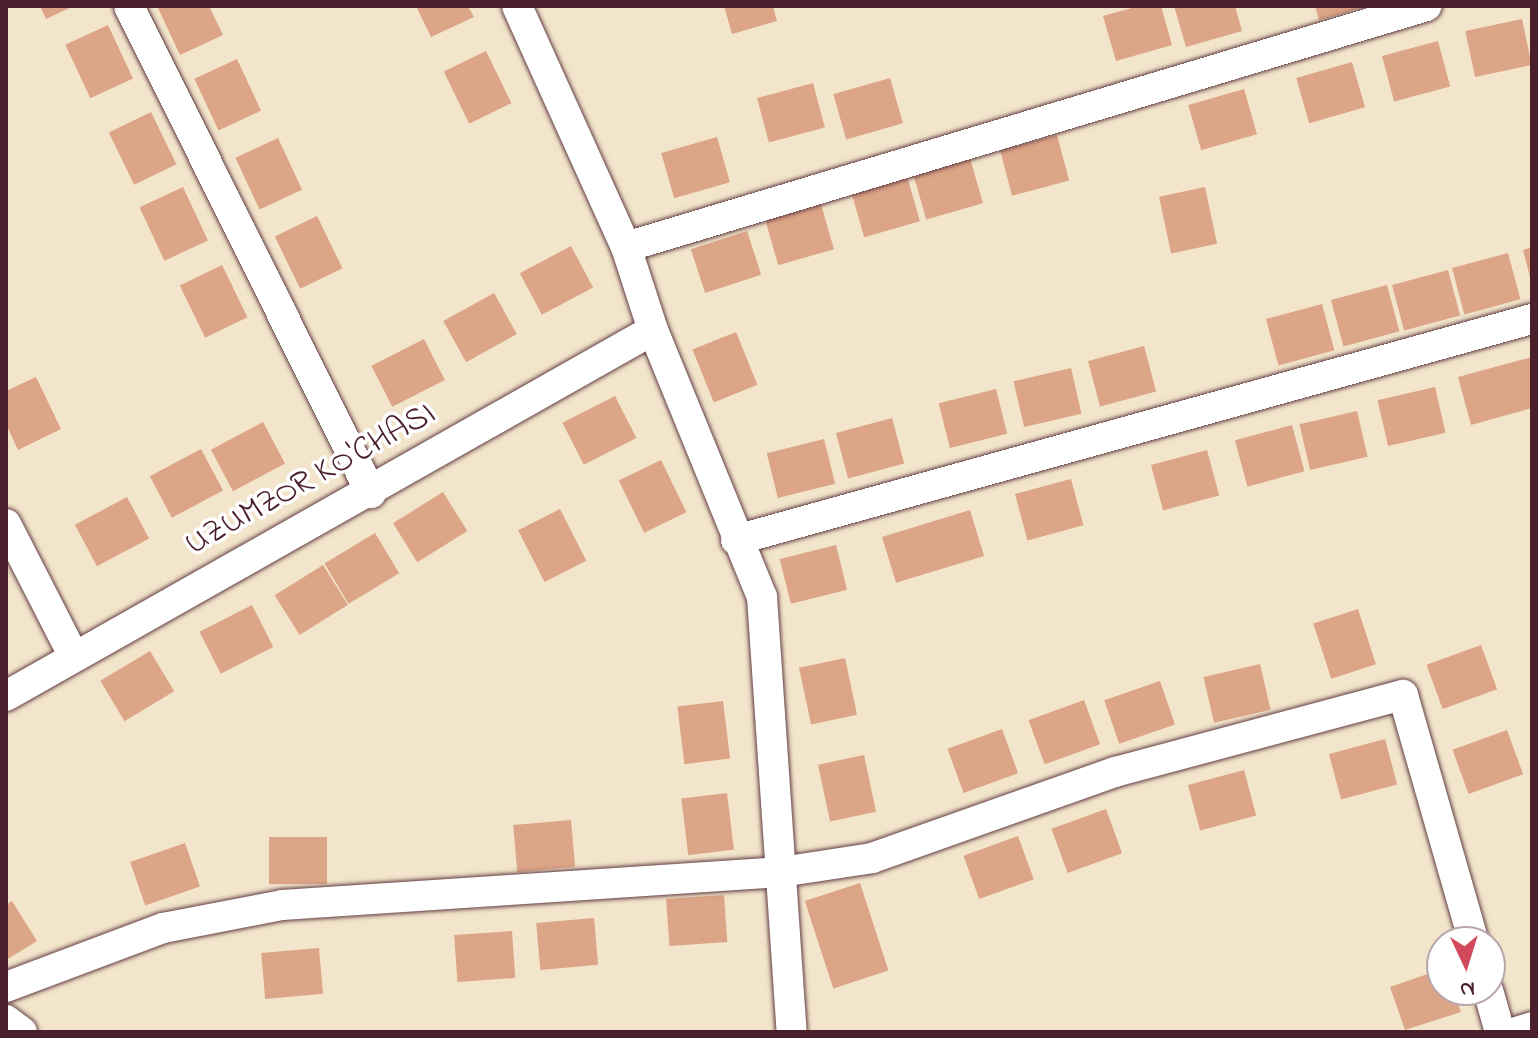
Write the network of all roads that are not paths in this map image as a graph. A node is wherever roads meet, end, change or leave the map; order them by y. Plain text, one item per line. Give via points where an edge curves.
1 (129, 6) edge
2 (517, 6) edge
3 (1427, 6) edge
4 (626, 247) junction
5 (1532, 319) edge
6 (653, 330) junction
7 (371, 493) junction
8 (6, 524) edge
9 (736, 540) junction
10 (73, 655) junction
11 (6, 696) edge
12 (781, 872) junction
13 (1469, 926) edge
14 (6, 987) edge
15 (1493, 1006) edge
16 (6, 1020) edge
17 (1532, 1027) edge
18 (22, 1032) edge
19 (792, 1032) edge
20 (1500, 1032) edge
21 (1516, 1032) edge

1 - 7 street
2 - 4 street
3 - 4 street
4 - 6 street
5 - 9 street
6 - 7 street, UZUMZOR KO'CHASI
6 - 9 street
7 - 10 street, UZUMZOR KO'CHASI
8 - 10 street
9 - 12 street via 762,597
10 - 11 street, UZUMZOR KO'CHASI
12 - 13 street via 872,858 1115,772 1403,695
12 - 14 street via 282,905 163,928
12 - 19 street
15 - 20 street
16 - 18 street
17 - 21 street

